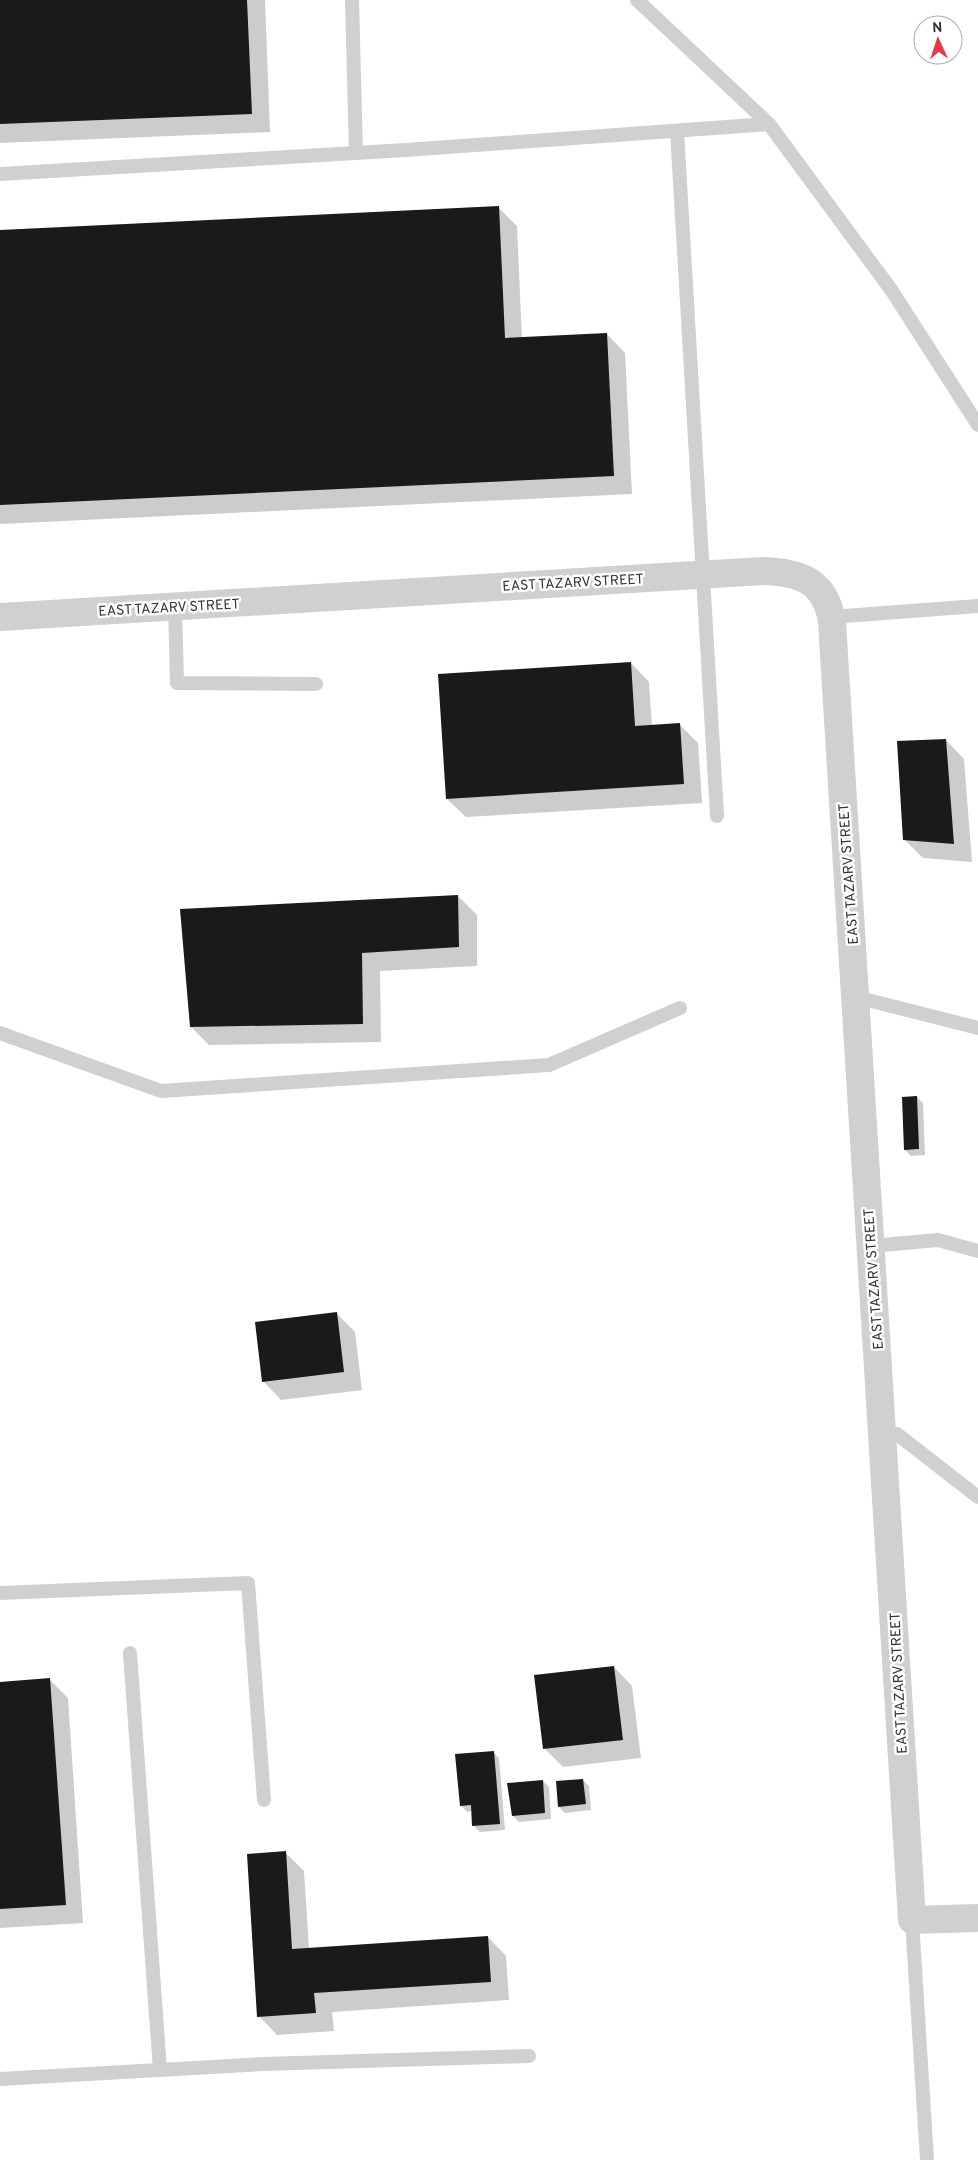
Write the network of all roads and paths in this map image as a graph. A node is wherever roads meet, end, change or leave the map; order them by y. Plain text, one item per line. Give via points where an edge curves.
1 (352, 0) edge
2 (637, 0) edge
3 (769, 124) junction
4 (677, 130) junction
5 (356, 152) junction
6 (0, 174) edge
7 (978, 425) edge
8 (702, 574) junction
9 (175, 606) junction
10 (978, 606) edge
11 (0, 617) edge
12 (832, 617) junction
13 (316, 684) dead end
14 (717, 816) dead end
15 (856, 997) junction
16 (680, 1008) dead end
17 (978, 1028) edge
18 (0, 1033) edge
19 (871, 1246) junction
20 (978, 1251) edge
21 (883, 1435) junction
22 (978, 1497) edge
23 (0, 1593) edge
24 (130, 1653) dead end
25 (264, 1800) dead end
26 (978, 1918) edge
27 (912, 1920) junction
28 (529, 2056) dead end
29 (160, 2070) junction
30 (0, 2079) edge
31 (927, 2160) edge

1 - 5 lane
2 - 3 lane
3 - 4 lane
3 - 7 lane via 892,290
4 - 5 lane
4 - 8 lane
5 - 6 lane
8 - 9 street, EAST TAZARV STREET
8 - 12 street, EAST TAZARV STREET via 762,571 802,576 818,588
8 - 14 lane
9 - 11 street, EAST TAZARV STREET
9 - 13 lane via 177,683
10 - 12 lane
12 - 15 street, EAST TAZARV STREET
15 - 17 lane
15 - 19 street, EAST TAZARV STREET
16 - 18 lane via 549,1065 161,1092
19 - 20 lane via 938,1240
19 - 21 street, EAST TAZARV STREET
21 - 22 lane via 897,1434
21 - 27 street, EAST TAZARV STREET
23 - 25 lane via 248,1583
24 - 29 lane
26 - 27 street
27 - 31 lane
28 - 29 lane
29 - 30 lane

